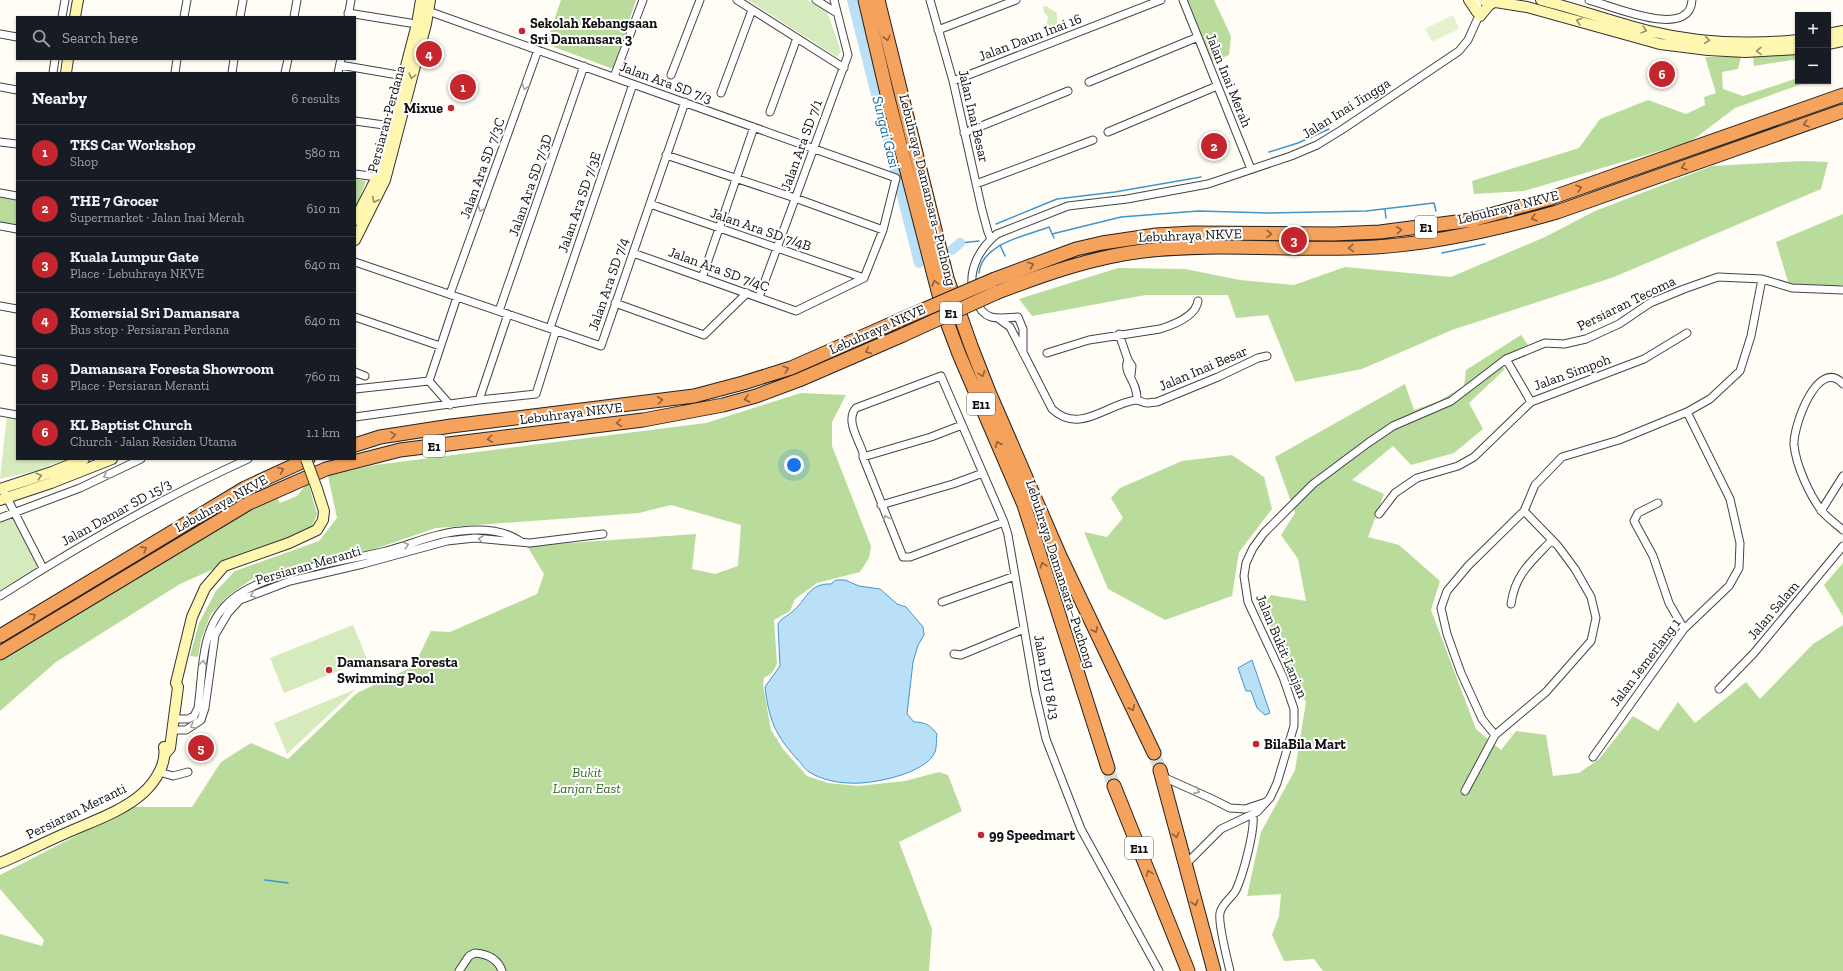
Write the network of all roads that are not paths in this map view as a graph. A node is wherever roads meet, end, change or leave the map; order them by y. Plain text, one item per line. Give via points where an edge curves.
1 (65, 0) edge
2 (78, 0) edge
3 (187, 0) edge
4 (243, 0) edge
5 (297, 0) edge
6 (351, 0) edge
7 (421, 0) edge
8 (426, 0) edge
9 (430, 0) edge
10 (643, 0) edge
11 (700, 0) edge
12 (737, 0) edge
13 (816, 0) edge
14 (834, 0) edge
15 (865, 0) edge
16 (878, 0) edge
17 (930, 0) edge
18 (1016, 0) edge
19 (1160, 0) edge
20 (1183, 0) edge
21 (1469, 0) edge
22 (1478, 0) edge
23 (1485, 0) edge
24 (1541, 0) edge
25 (1589, 0) edge
26 (1692, 0) edge
27 (1496, 1) edge
28 (1602, 1) edge
29 (752, 10) junction
30 (428, 11) junction
31 (837, 13) junction
32 (348, 15) edge
33 (62, 16) edge
34 (75, 16) edge
35 (184, 16) edge
36 (240, 16) edge
37 (294, 16) edge
38 (356, 16) edge
39 (1478, 18) junction
40 (410, 23) dead end
41 (1618, 28) junction
42 (938, 30) junction
43 (1843, 31) edge
44 (1831, 33) edge
45 (0, 34) edge
46 (1198, 36) junction
47 (16, 37) edge
48 (797, 38) junction
49 (1795, 40) edge
50 (1843, 41) edge
51 (1831, 43) edge
52 (1795, 49) edge
53 (538, 50) junction
54 (409, 56) junction
55 (55, 60) edge
56 (68, 60) edge
57 (177, 60) edge
58 (234, 60) edge
59 (288, 60) edge
60 (340, 62) edge
61 (584, 66) junction
62 (844, 68) junction
63 (53, 72) edge
64 (66, 72) edge
65 (175, 72) edge
66 (232, 72) edge
67 (285, 72) edge
68 (338, 72) edge
69 (398, 75) dead end
70 (671, 75) dead end
71 (614, 77) junction
72 (953, 81) junction
73 (1089, 82) dead end
74 (634, 84) junction
75 (1217, 86) junction
76 (0, 87) edge
77 (16, 90) edge
78 (1068, 91) dead end
79 (721, 93) dead end
80 (1843, 95) edge
81 (685, 102) junction
82 (1843, 111) edge
83 (770, 112) dead end
84 (356, 121) edge
85 (384, 125) dead end
86 (754, 127) junction
87 (1108, 132) dead end
88 (964, 133) junction
89 (1093, 140) dead end
90 (0, 142) edge
91 (16, 144) edge
92 (814, 148) junction
93 (666, 155) junction
94 (1251, 169) junction
95 (356, 174) edge
96 (377, 177) junction
97 (736, 178) junction
98 (976, 184) junction
99 (0, 194) edge
100 (16, 196) edge
101 (796, 198) junction
102 (650, 204) junction
103 (356, 218) edge
104 (0, 226) edge
105 (719, 228) junction
106 (16, 229) edge
107 (883, 230) junction
108 (356, 238) edge
109 (991, 239) junction
110 (777, 249) junction
111 (633, 253) junction
112 (356, 265) edge
113 (702, 278) junction
114 (864, 278) junction
115 (1762, 279) junction
116 (1843, 290) edge
117 (747, 293) junction
118 (453, 295) junction
119 (758, 297) junction
120 (1198, 301) dead end
121 (615, 303) junction
122 (0, 306) edge
123 (16, 309) edge
124 (500, 311) junction
125 (508, 314) junction
126 (356, 317) edge
127 (999, 319) junction
128 (1021, 323) junction
129 (1010, 327) junction
130 (553, 329) junction
131 (1687, 333) dead end
132 (1119, 334) junction
133 (440, 346) junction
134 (1023, 353) junction
135 (1047, 353) dead end
136 (1267, 356) dead end
137 (0, 359) edge
138 (1506, 359) junction
139 (16, 362) edge
140 (356, 372) edge
141 (365, 376) dead end
142 (429, 381) junction
143 (1843, 384) edge
144 (356, 389) edge
145 (479, 400) junction
146 (1137, 400) junction
147 (1531, 402) junction
148 (450, 405) junction
149 (1687, 412) junction
150 (0, 414) edge
151 (16, 415) edge
152 (356, 417) edge
153 (962, 425) junction
154 (356, 445) edge
155 (863, 457) junction
156 (82, 460) edge
157 (109, 460) edge
158 (139, 460) edge
159 (246, 460) edge
160 (305, 460) edge
161 (307, 460) edge
162 (983, 473) junction
163 (1843, 476) edge
164 (1, 489) edge
165 (4, 499) edge
166 (1658, 503) dead end
167 (881, 505) junction
168 (1524, 511) junction
169 (1821, 511) junction
170 (16, 513) junction
171 (1379, 514) dead end
172 (0, 518) edge
173 (1004, 522) junction
174 (1843, 530) edge
175 (1264, 533) joint
176 (603, 534) dead end
177 (1552, 540) junction
178 (1843, 546) edge
179 (347, 563) junction
180 (43, 568) junction
181 (1015, 576) junction
182 (0, 596) edge
183 (942, 602) dead end
184 (1511, 604) dead end
185 (1684, 628) junction
186 (1024, 629) junction
187 (0, 636) edge
188 (0, 653) edge
189 (954, 654) dead end
190 (176, 683) junction
191 (1720, 689) dead end
192 (169, 706) junction
193 (172, 724) junction
194 (1495, 736) junction
195 (164, 738) junction
196 (1154, 753) tunnel mouth
197 (165, 754) junction
198 (1593, 756) dead end
199 (1108, 768) tunnel mouth
200 (159, 772) junction
201 (188, 772) dead end
202 (1160, 773) joint
203 (1114, 786) tunnel mouth
204 (1465, 791) dead end
205 (1267, 802) junction
206 (1252, 815) junction
207 (0, 862) edge
208 (1184, 866) junction
209 (459, 971) edge
210 (502, 971) edge
211 (1159, 971) edge
212 (1188, 971) edge
213 (1214, 971) edge
214 (1230, 971) edge

1 - 33 street
2 - 34 street
3 - 35 street
4 - 36 street
5 - 37 street
6 - 32 street
7 - 54 street, Persiaran Perdana via 418,24
8 - 30 street
9 - 30 street, Persiaran Perdana
10 - 71 street
11 - 70 street
12 - 29 street
13 - 31 street
14 - 31 street, Jalan Ara SD 7/1
199 -> 15 highway, Lebuhraya Damansara–Puchong / E11 via 1024,505 944,314
16 -> 196 highway, Lebuhraya Damansara–Puchong / E11 via 947,278 974,352 1060,556
17 - 42 street, Jalan Inai Besar
18 - 42 street
19 - 72 street, Jalan Daun Inai 16
20 - 46 street, Jalan Inai Merah
21 - 39 street
22 - 39 street, Jalan Inai Jingga
23 - 27 street
23 - 39 street, Jalan Inai Jingga
24 - 41 street
25 - 28 street
26 - 28 street via 1690,8 1680,19 1670,21
27 - 39 street
41 -> 27 street
29 - 48 street
29 - 79 street
30 - 53 street, Jalan Ara SD 7/3
30 - 54 street via 423,17 418,40
30 -> 108 street, Persiaran Perdana via 385,180
31 - 62 street, Jalan Ara SD 7/1 via 848,55
38 - 40 street
39 - 94 street, Jalan Inai Jingga via 1459,51 1342,129 1317,145
41 -> 49 street via 1707,40
52 -> 41 street via 1745,52 1708,50 1660,44
42 - 72 street, Jalan Inai Besar
43 - 44 street
45 - 47 street
46 - 73 street
46 - 75 street, Jalan Inai Merah
48 - 62 street
48 - 83 street
50 - 51 street
53 - 61 street, Jalan Ara SD 7/3
53 -> 118 street, Jalan Ara SD 7/3C
54 - 96 street, Persiaran Perdana
55 - 63 street
56 - 64 street
57 - 65 street
58 - 66 street
59 - 67 street
60 - 68 street
60 - 69 street
61 - 71 street, Jalan Ara SD 7/3
61 - 124 street, Jalan Ara SD 7/3D
62 - 92 street, Jalan Ara SD 7/1
71 - 74 street, Jalan Ara SD 7/3
72 - 88 street, Jalan Inai Besar
74 - 81 street, Jalan Ara SD 7/3
74 - 130 street, Jalan Ara SD 7/3E
75 - 87 street
75 - 94 street, Jalan Inai Merah
76 - 77 street
78 - 88 street
154 -> 80 highway, Lebuhraya NKVE / E1, bridge via 380,437 451,426 694,396 743,384 791,368 995,279 1076,249 1102,243 1156,235 1193,233 1380,232 1472,220 1548,199
81 - 86 street, Jalan Ara SD 7/3
81 - 93 street, Jalan Ara SD 7/4
82 -> 188 highway, Lebuhraya NKVE / E1, bridge via 1557,212 1474,233 1428,241 1335,249 1204,248 1142,251 1075,265 998,292 792,383 723,405 643,420 400,450 326,469 249,503
84 - 85 street
86 - 92 street, Jalan Ara SD 7/3
86 - 97 street
88 - 98 street, Jalan Inai Besar
89 - 98 street
90 - 91 street
92 - 101 street, Jalan Ara SD 7/1
92 - 107 street, Jalan Ara SD 7/3 via 896,178
93 - 97 street
93 - 102 street, Jalan Ara SD 7/4
94 - 109 street, Jalan Inai Jingga via 1208,184 1127,199 1068,206 1001,232
95 - 96 street
96 - 103 street, Persiaran Perdana
97 - 101 street
97 - 105 street
98 - 109 street, Jalan Inai Besar
99 - 100 street
101 - 107 street
101 - 110 street, Jalan Ara SD 7/1
102 - 105 street, Jalan Ara SD 7/4B
102 - 111 street, Jalan Ara SD 7/4
104 - 106 street
105 - 110 street, Jalan Ara SD 7/4B
105 - 113 street
107 - 114 street
109 - 127 street via 973,266 971,285 981,309 988,316
110 - 114 street, Jalan Ara SD 7/4B
110 - 119 street, Jalan Ara SD 7/1
111 - 113 street, Jalan Ara SD 7/4C
111 - 121 street, Jalan Ara SD 7/4
112 - 118 street, Jalan Ara SD 7/4
113 - 117 street, Jalan Ara SD 7/4C
114 - 119 street, Jalan Ara SD 7/4C via 796,311
115 - 116 street, Persiaran Tecoma via 1792,288
115 - 138 street, Persiaran Tecoma via 1718,277 1650,303 1619,324 1586,339 1564,344 1545,343
115 - 149 street via 1751,336 1740,371 1710,399
117 - 119 street, Jalan Ara SD 7/4C
117 - 121 street via 704,335
118 - 124 street, Jalan Ara SD 7/4
118 - 133 street, Jalan Ara SD 7/3C
120 - 132 street via 1192,312 1170,326
121 - 130 street, Jalan Ara SD 7/4 via 601,346
122 - 123 street
124 - 125 street, Jalan Ara SD 7/4
125 - 130 street, Jalan Ara SD 7/4
125 - 145 street
126 - 133 street
127 - 128 street via 1018,317
127 - 129 street
128 - 129 street
128 - 134 street
129 - 134 street, Jalan Inai Besar
130 - 145 street, Jalan Ara SD 7/3E via 536,394
131 - 147 street, Jalan Simpoh via 1644,359
132 - 135 street
132 - 146 street via 1128,360 1125,368 1131,375
133 - 142 street, Jalan Ara SD 7/3C
134 - 146 street, Jalan Inai Besar via 1047,402 1055,412 1065,418 1079,420
136 - 146 street, Jalan Inai Besar via 1157,402
137 - 139 street
138 - 147 street
138 - 175 street, Persiaran Tecoma via 1451,401 1393,426 1368,443 1313,484
140 - 141 street
142 - 144 street
142 - 148 street
143 - 169 street via 1838,378 1829,376 1821,380 1801,414 1796,431 1794,446 1801,472
145 - 148 street
147 - 171 street, Jalan Simpoh via 1474,457 1458,466 1417,478 1395,493
148 - 152 street
149 - 168 street via 1619,440 1562,457 1535,485
149 - 185 street, Jalan Jemerlang 1 via 1730,499 1740,543 1739,568 1729,586
150 - 151 street
153 - 155 street
153 - 155 street, Jalan PJU 8/13 via 941,376 856,408 851,415
153 - 162 street, Jalan PJU 8/13
155 - 167 street
164 -> 156 street
157 - 165 street
158 -> 170 street via 80,488
159 - 180 street, Jalan Damar SD 15/3 via 165,498
187 -> 160 highway, Lebuhraya NKVE via 244,488
161 - 190 street, Persiaran Meranti, bridge via 324,511 323,520 317,530 289,543 224,566 206,588 192,617
162 - 167 street
162 - 173 street, Jalan PJU 8/13
163 - 169 street
164 - 165 street
165 - 170 street
166 - 185 street via 1638,513 1634,521 1653,556 1669,603
173 -> 167 street via 903,556
168 - 177 street
168 - 194 street via 1468,566 1447,591 1441,608 1461,673 1482,719
169 - 174 street
170 - 172 street
170 - 180 street
173 - 181 street, Jalan PJU 8/13
175 - 205 street, Jalan Bukit Lanjan via 1246,563 1245,591 1283,677 1293,703 1295,718 1277,783
176 - 179 street, Persiaran Meranti via 530,543 520,540 509,542 475,538 454,540
177 - 184 street via 1521,573 1513,589
177 - 194 street via 1575,569 1591,597 1596,618 1591,641 1546,692
178 - 191 street, Jalan Salam via 1754,653
193 -> 179 street, Persiaran Meranti via 188,719 198,708 207,637 217,615 234,597 246,589 289,573
179 -> 193 street, Persiaran Meranti via 240,600 215,635 204,715 198,723 180,731
180 - 182 street, Jalan Damar SD 15/3
181 - 183 street
181 - 186 street, Jalan PJU 8/13
185 - 198 street, Jalan Jemerlang 1
186 - 189 street via 961,655
186 - 211 street, Jalan PJU 8/13 via 1046,739 1081,829
190 - 192 street, Persiaran Meranti
190 - 193 street, Persiaran Meranti via 178,687
192 - 193 street
192 - 195 street, Persiaran Meranti
193 - 195 street via 168,736
193 - 197 street, Persiaran Meranti via 170,748
194 - 204 street
195 - 197 street, Persiaran Meranti
197 - 200 street, Persiaran Meranti
200 - 201 street via 173,776
200 - 207 street, Persiaran Meranti via 144,792 132,802
202 -> 205 street via 1230,808 1245,809
202 -> 208 highway
212 -> 203 highway, E11
205 - 206 street, Jalan Bukit Lanjan
206 - 208 street via 1221,829
206 - 214 street via 1252,832 1236,890 1220,913
208 -> 213 highway
209 - 210 street via 469,956 475,953 490,957 500,965

